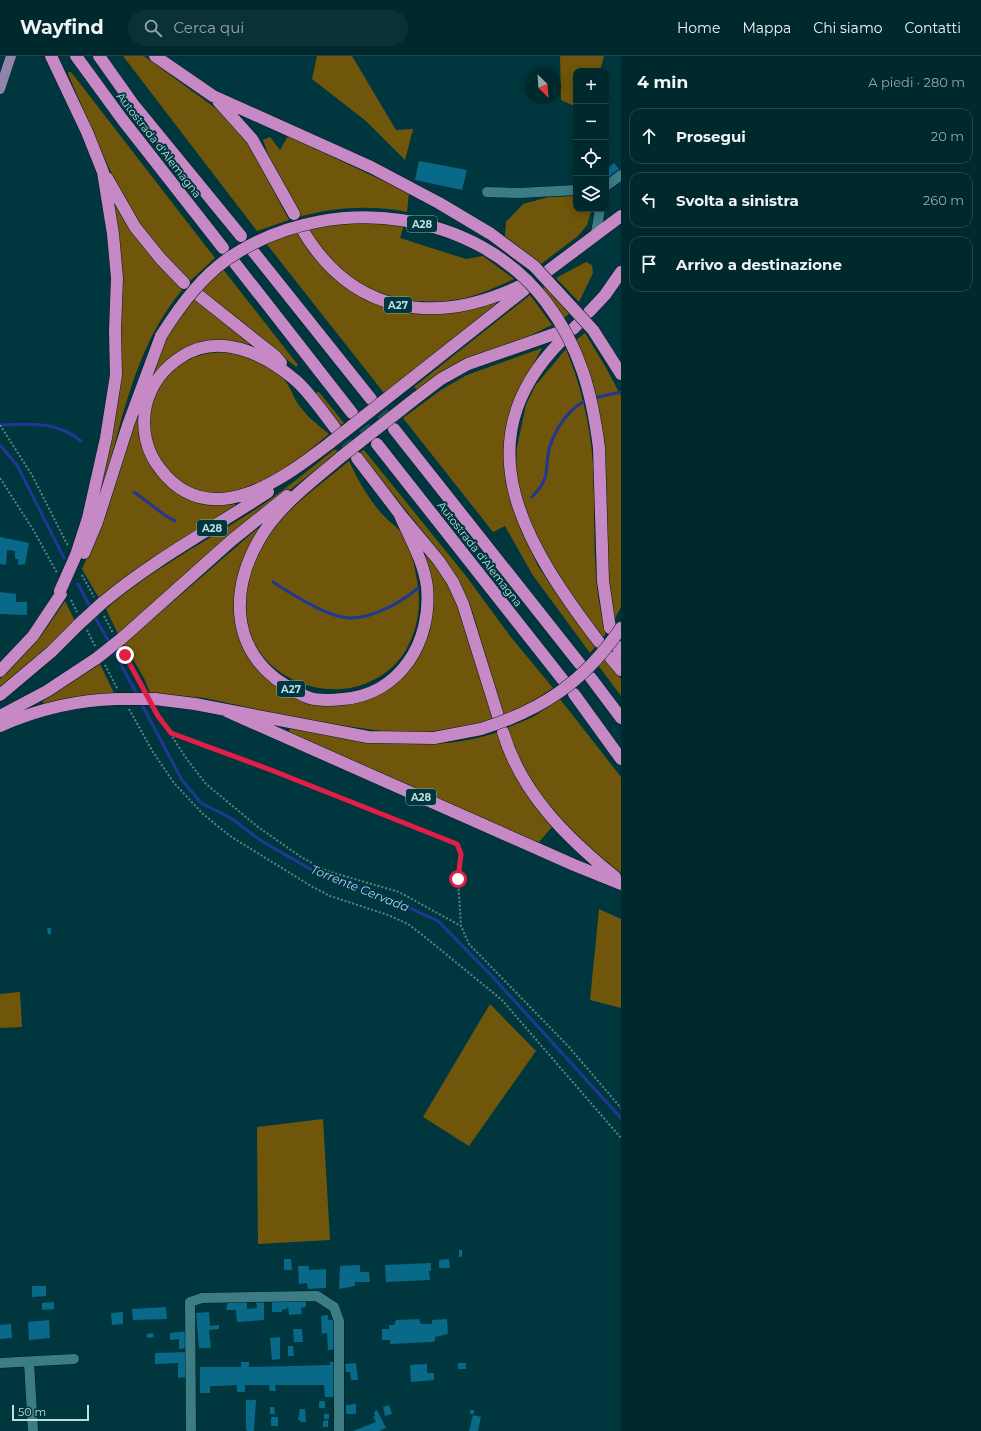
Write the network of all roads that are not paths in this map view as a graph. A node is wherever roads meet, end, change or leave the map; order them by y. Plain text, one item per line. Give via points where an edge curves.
1 (11, 56) edge
2 (51, 56) edge
3 (76, 56) edge
4 (99, 56) edge
5 (155, 56) edge
6 (0, 89) edge
7 (213, 96) junction
8 (103, 172) junction
9 (621, 175) edge
10 (609, 184) edge
11 (573, 190) edge
12 (487, 192) dead end
13 (600, 212) edge
14 (294, 214) dead end
15 (621, 216) edge
16 (302, 229) dead end
17 (596, 233) junction
18 (242, 236) dead end
19 (223, 248) dead end
20 (252, 250) dead end
21 (234, 262) dead end
22 (550, 270) dead end
23 (621, 272) edge
24 (184, 283) dead end
25 (197, 294) dead end
26 (589, 312) dead end
27 (621, 374) edge
28 (295, 379) junction
29 (371, 399) tunnel mouth
30 (352, 413) tunnel mouth
31 (335, 428) tunnel mouth
32 (394, 429) tunnel mouth
33 (377, 444) tunnel mouth
34 (326, 447) junction
35 (341, 457) junction
36 (357, 458) tunnel mouth
37 (399, 514) junction
38 (75, 555) junction
39 (616, 628) edge
40 (599, 642) dead end
41 (616, 652) edge
42 (580, 664) dead end
43 (621, 670) edge
44 (0, 671) edge
45 (591, 678) dead end
46 (563, 680) dead end
47 (574, 694) dead end
48 (0, 695) edge
49 (222, 709) junction
50 (0, 716) edge
51 (498, 716) dead end
52 (621, 718) edge
53 (0, 726) edge
54 (503, 732) dead end
55 (621, 759) edge
56 (621, 883) edge
57 (74, 1359) dead end
58 (29, 1362) junction
59 (0, 1363) edge
60 (33, 1431) edge
61 (191, 1431) edge
62 (339, 1431) edge

1 - 6 main road
2 - 8 highway, A28
3 - 19 highway, Autostrada d'Alemagna
4 - 18 highway, Autostrada d'Alemagna via 134,104
5 - 7 highway
7 - 14 highway via 252,139
7 - 27 highway, A28, bridge via 371,168 439,203 491,234 534,266 592,330
8 - 24 highway via 136,227
8 - 38 highway, A28 via 116,278 116,375 106,438 88,518
9 - 10 street
11 - 12 street
13 - 17 street
15 - 17 highway
16 - 34 highway, A27, bridge via 323,258 345,280 365,293 387,302 433,310 456,308 522,288 499,311
17 - 22 highway
20 - 29 highway
21 - 30 highway
23 - 26 highway
25 - 28 highway via 275,356
28 - 31 highway
28 - 34 highway via 270,362 246,350 230,346 214,346 184,355 167,368 154,384 146,404 145,436 157,466 172,482 190,493 200,497 222,499 244,496 266,488
32 - 42 highway, Autostrada d'Alemagna
33 - 46 highway, Autostrada d'Alemagna
34 - 48 highway, A28, bridge via 236,514 130,580
35 - 37 highway, A27 via 290,501 272,521 260,538 243,575 239,595 240,621 245,638 254,656 270,674 287,687 310,698 358,698 381,688 400,672 416,648 424,633 427,586 422,567
35 - 40 highway, bridge via 441,379 468,364 559,337 526,385 518,407 510,462 513,487 521,516 545,567
35 - 50 highway, A28, bridge via 232,540 99,657 47,691
36 - 37 highway, A27
37 - 51 highway, A27 via 440,561 453,582 465,610
38 - 39 highway, A28, bridge via 97,522 128,425 161,336 194,289 238,251 267,236 306,223 365,217 404,220 430,226 480,247 500,259 522,276 545,301 571,342 588,385 595,414 599,448 603,581
38 - 44 highway, A28 via 64,594 33,636
39 - 49 highway, A28, bridge via 608,647 560,694 509,720 481,729 434,738 368,737
41 - 43 highway
45 - 52 highway
47 - 55 highway
49 - 53 highway, A28, bridge via 155,704 119,696 50,709
49 - 56 highway, A28 via 574,865
54 - 56 highway via 535,798 570,838
57 - 58 street
58 - 59 street
58 - 60 street
61 - 62 street via 190,1302 202,1298 317,1296 334,1307 339,1322

